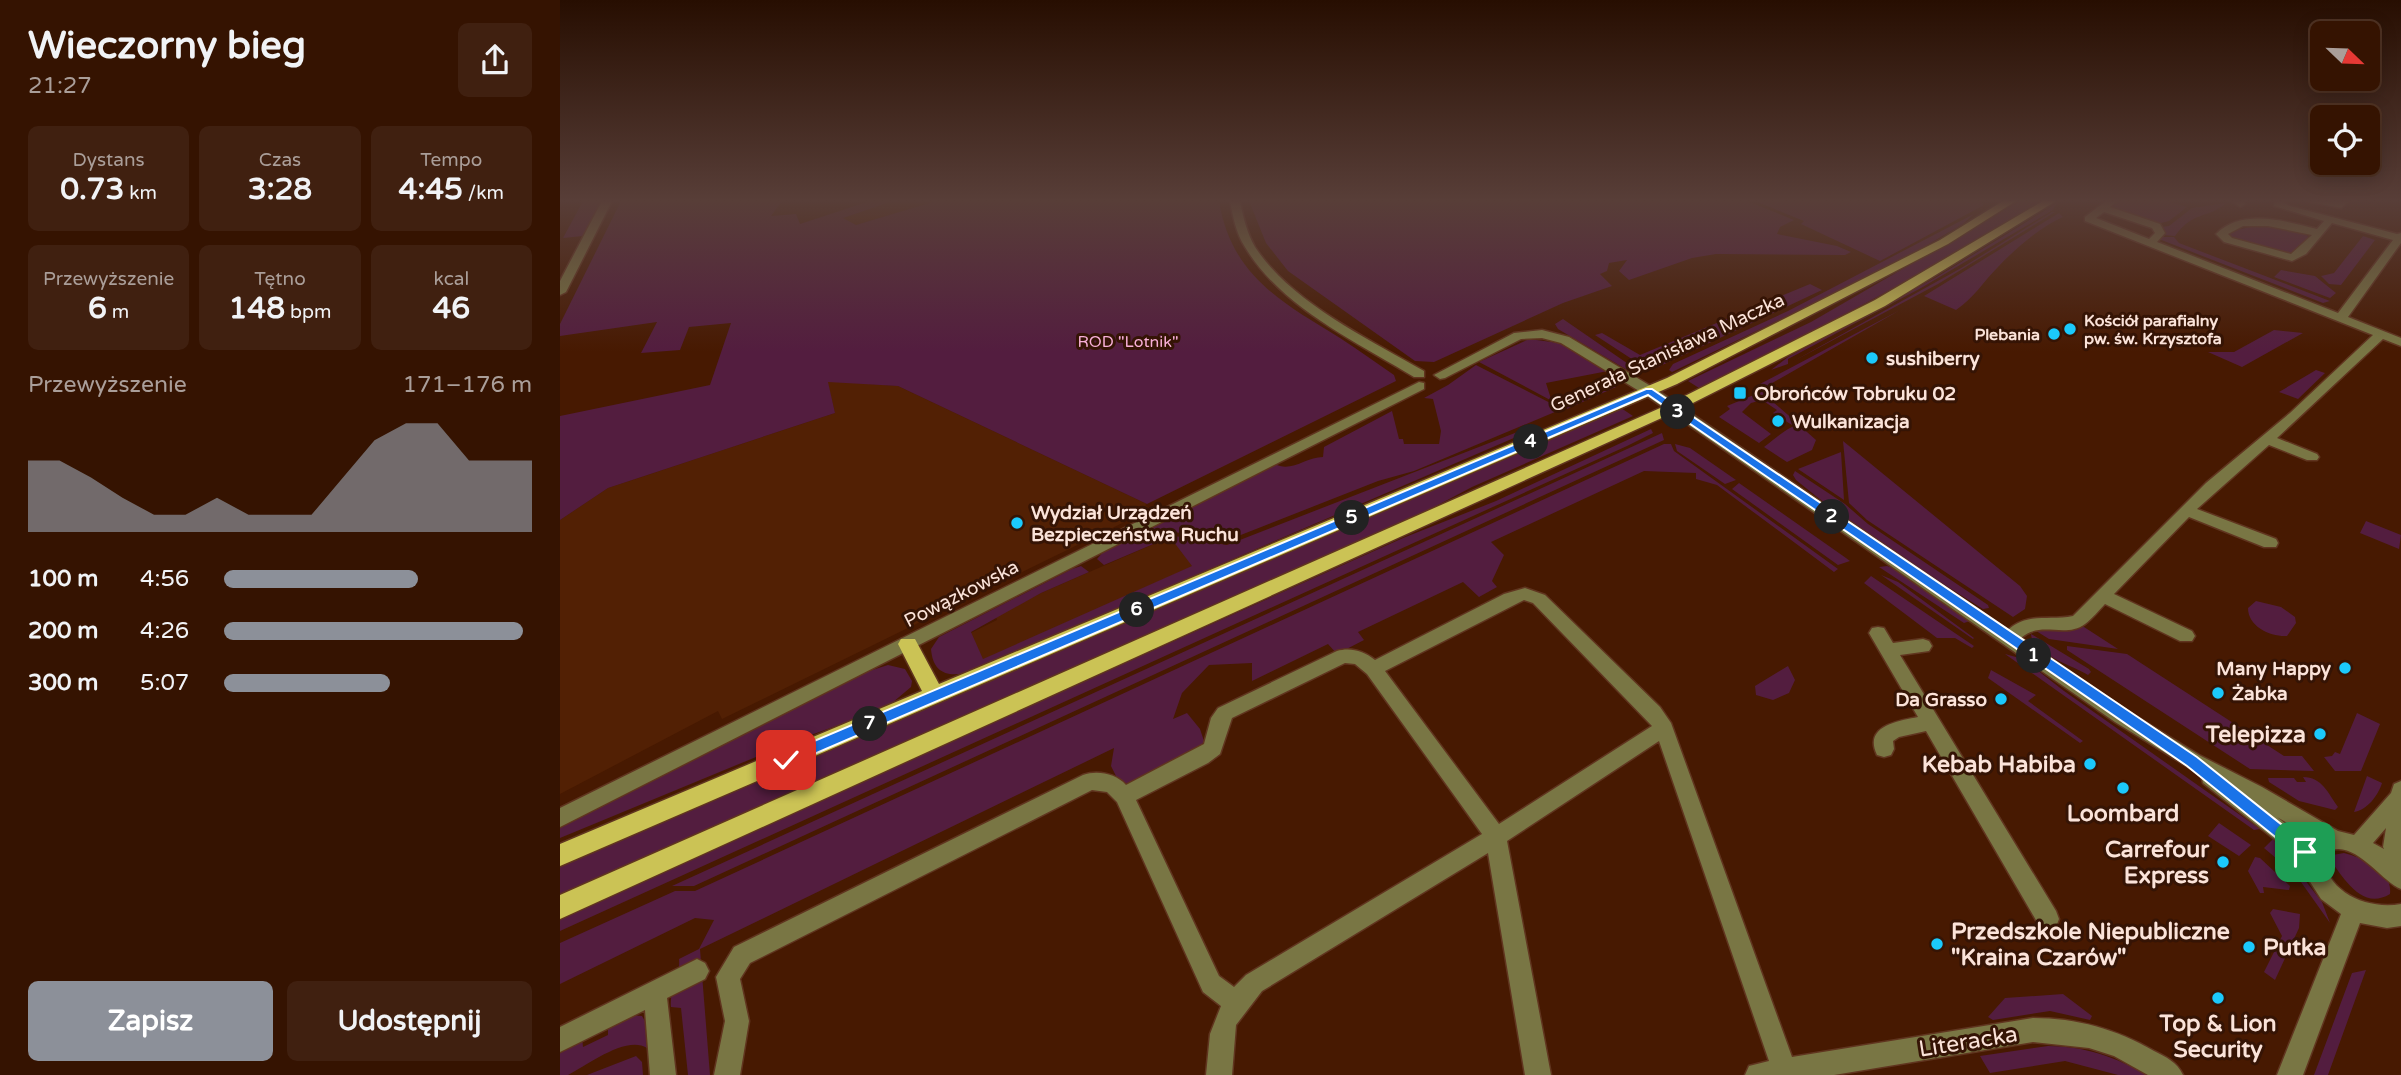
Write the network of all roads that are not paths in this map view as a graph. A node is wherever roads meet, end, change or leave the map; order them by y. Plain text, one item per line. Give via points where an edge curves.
1 (581, 251) edge
2 (1252, 251) edge
3 (1929, 251) edge
4 (1967, 251) edge
5 (2168, 251) edge
6 (2268, 251) edge
7 (2301, 251) edge
8 (2389, 251) edge
9 (560, 292) edge
10 (2341, 318) junction
11 (2381, 334) junction
12 (2401, 342) edge
13 (1419, 380) junction
14 (1649, 391) junction
15 (1672, 408) junction
16 (2267, 439) junction
17 (2312, 457) dead end
18 (2186, 510) junction
19 (2270, 543) dead end
20 (2102, 596) junction
21 (2186, 636) dead end
22 (2009, 639) junction
23 (908, 644) junction
24 (1923, 646) dead end
25 (1373, 669) junction
26 (936, 696) junction
27 (1929, 723) junction
28 (1664, 728) junction
29 (1884, 749) dead end
30 (2192, 761) junction
31 (2399, 794) edge
32 (1124, 796) junction
33 (560, 818) edge
34 (1496, 837) junction
35 (2346, 844) junction
36 (560, 855) edge
37 (2310, 861) junction
38 (2400, 878) edge
39 (560, 907) edge
40 (2354, 909) junction
41 (2396, 918) edge
42 (2048, 919) dead end
43 (697, 971) dead end
44 (654, 993) junction
45 (1236, 1003) junction
46 (560, 1040) edge
47 (1785, 1070) junction
48 (663, 1075) edge
49 (727, 1075) edge
50 (1220, 1075) edge
51 (1538, 1075) edge
52 (1758, 1075) edge
53 (2170, 1075) edge
54 (2290, 1075) edge

1 - 9 street
2 - 13 street via 1288,289
3 - 14 main road, Generała Stanisława Maczka
4 - 15 main road via 1880,303
5 - 10 street
6 - 7 street via 2292,258
8 - 10 street
10 - 11 street
11 - 12 street
11 - 16 street
13 - 14 street, Powązkowska via 1436,386 1442,381 1440,375 1518,336 1534,333 1565,340
13 - 23 street, Powązkowska
14 - 15 street
14 - 26 main road, Generała Stanisława Maczka
15 - 22 street
15 - 39 main road
16 - 17 street
16 - 18 street
18 - 19 street
18 - 20 street
20 - 21 street
20 - 22 street via 2078,621 2035,620 2022,625
22 - 30 street
23 - 26 main road
23 - 33 street, Powązkowska
24 - 27 street via 1883,642
25 - 28 street via 1525,594 1539,599
25 - 32 street via 1360,658 1343,656 1225,713 1213,748
25 - 34 street
26 - 36 main road, Generała Stanisława Maczka
27 - 29 street via 1894,730 1883,737
27 - 42 street
28 - 34 street
28 - 47 street
30 - 35 street
30 - 37 street via 2298,845
31 - 35 street
31 - 38 street via 2394,848
32 - 45 street via 1210,984
32 - 49 street via 1112,784 1090,781 743,955 728,976 737,1021
34 - 45 street via 1254,983
34 - 51 street
35 - 37 street via 2318,845
35 - 38 street via 2380,859
37 - 40 street via 2323,886
40 - 41 street
40 - 54 street
43 - 44 street
44 - 46 street
44 - 48 street
45 - 50 street via 1221,1028
47 - 52 street, Literacka
47 - 53 street, Literacka via 2055,1029 2109,1040

